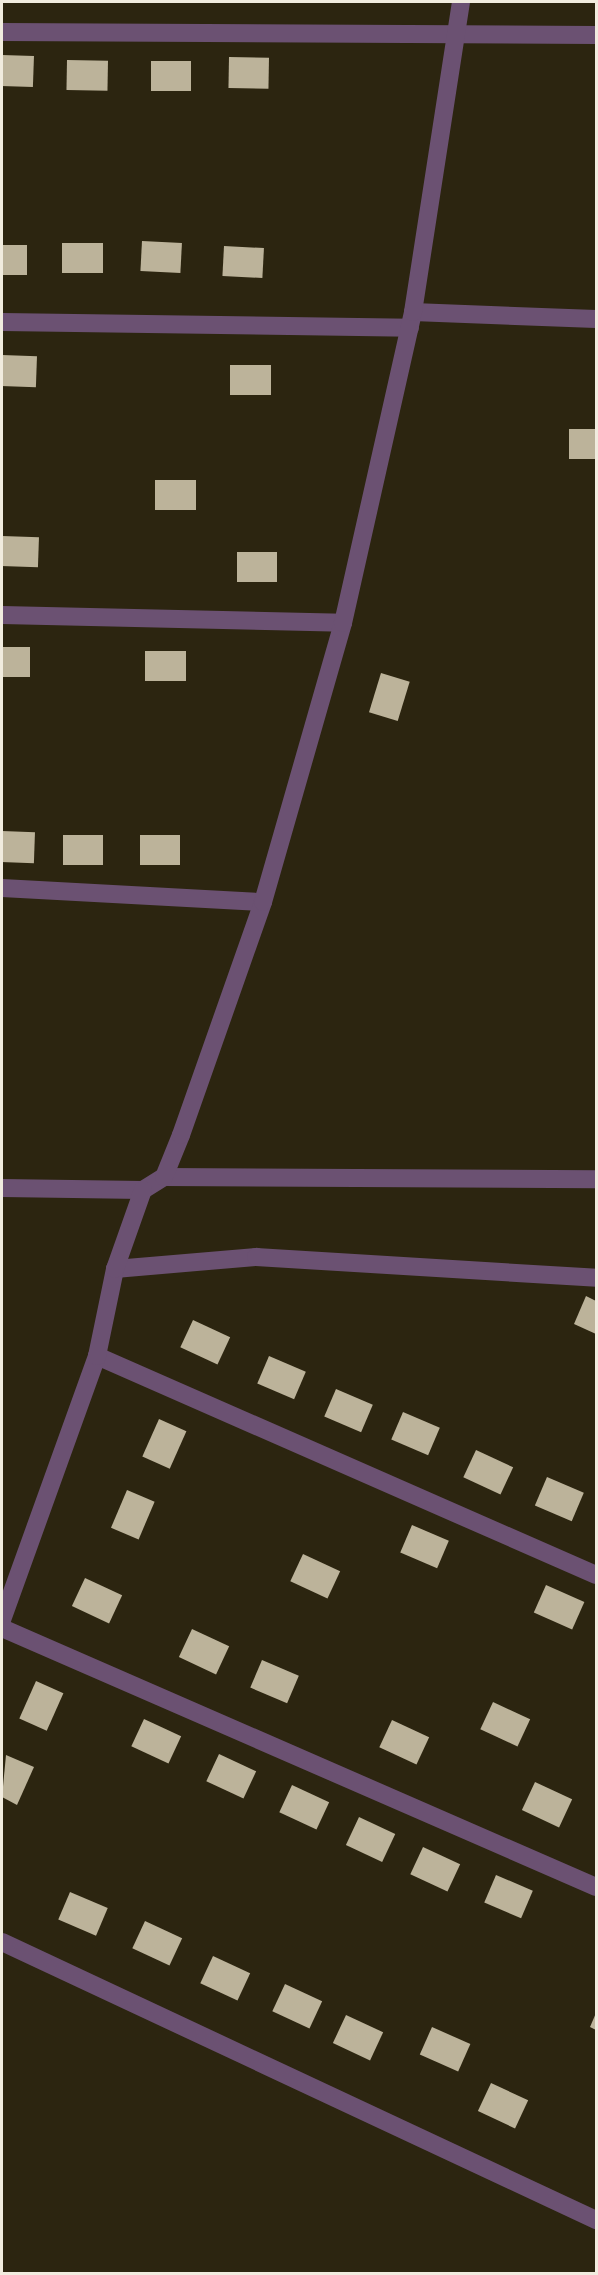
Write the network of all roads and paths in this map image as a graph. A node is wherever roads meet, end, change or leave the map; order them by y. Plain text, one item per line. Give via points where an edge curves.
1 (461, 2) edge
2 (2, 32) edge
3 (458, 32) junction
4 (597, 34) edge
5 (597, 319) edge
6 (412, 320) junction
7 (2, 322) edge
8 (2, 615) edge
9 (343, 623) junction
10 (2, 888) edge
11 (262, 902) junction
12 (164, 1177) junction
13 (597, 1179) edge
14 (2, 1188) edge
15 (142, 1190) junction
16 (115, 1269) junction
17 (597, 1278) edge
18 (97, 1356) junction
19 (597, 1575) edge
20 (2, 1620) edge
21 (2, 1628) edge
22 (597, 1887) edge
23 (2, 1942) edge
24 (597, 2220) edge

1 - 3 street
2 - 3 street
3 - 4 street
3 - 6 street
5 - 6 street
6 - 7 street
6 - 9 street
8 - 9 street
9 - 11 street
10 - 11 street
11 - 12 street
12 - 13 street
12 - 15 street
14 - 15 street
15 - 16 street
16 - 17 street via 256,1257
16 - 18 street
18 - 19 street
18 - 20 street
21 - 22 street
23 - 24 street

